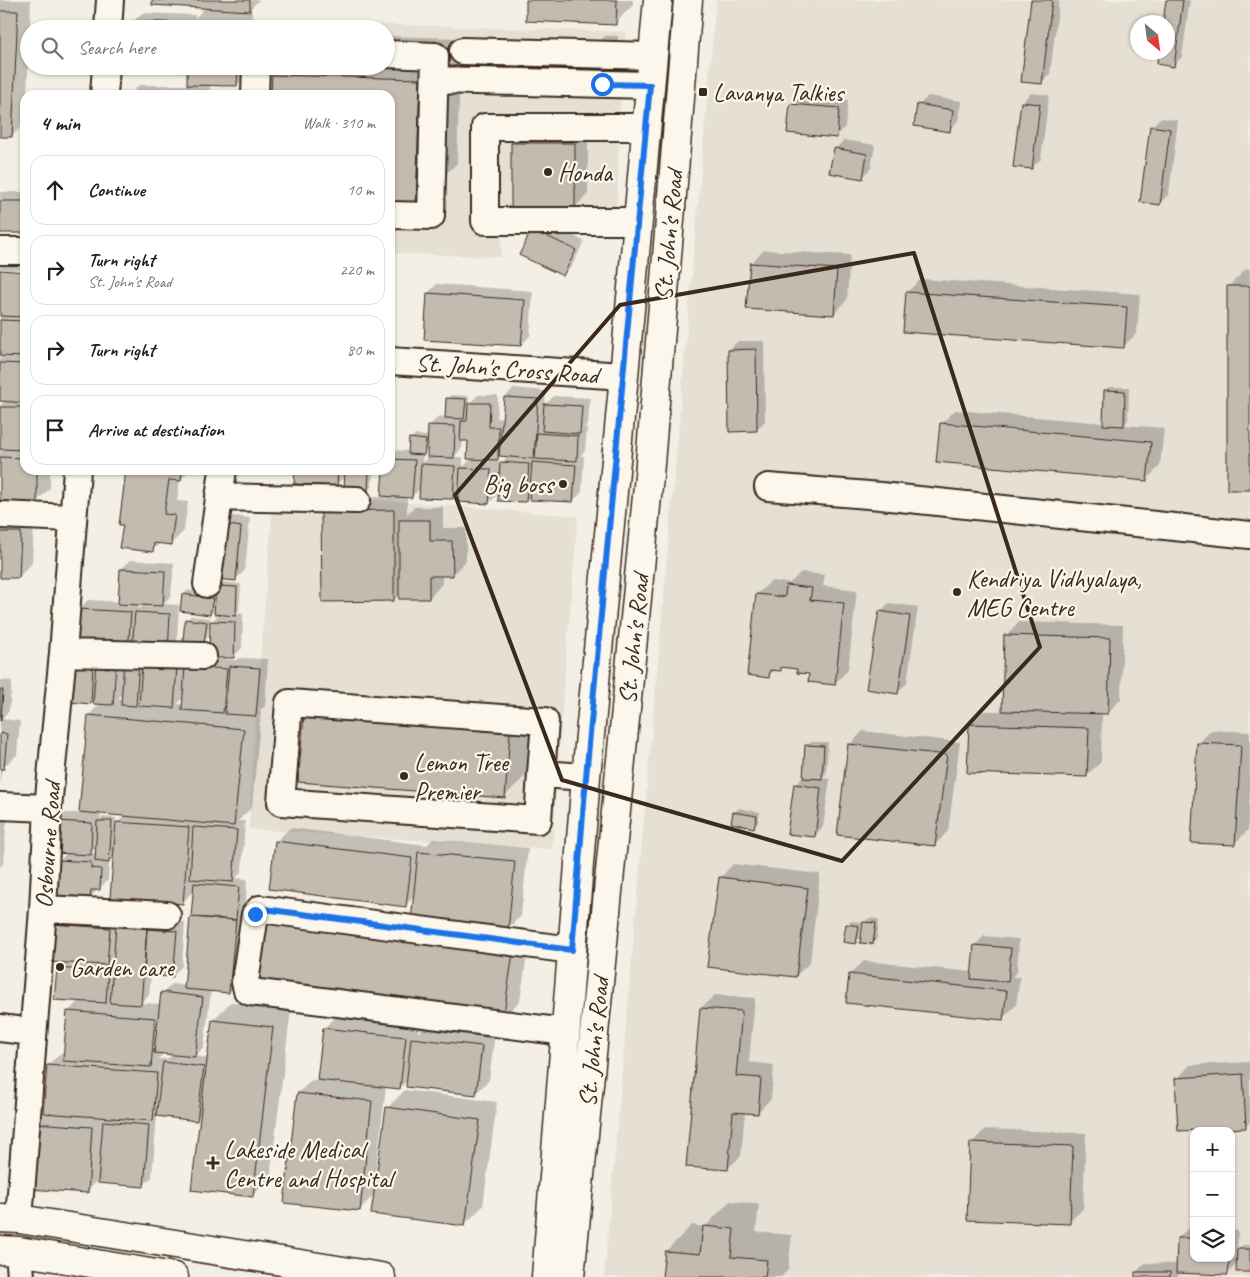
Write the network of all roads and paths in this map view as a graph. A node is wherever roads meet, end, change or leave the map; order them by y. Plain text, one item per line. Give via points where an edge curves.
1 (110, 0) edge
2 (658, 0) edge
3 (688, 0) edge
4 (109, 20) edge
5 (463, 51) dead end
6 (395, 54) edge
7 (602, 54) junction
8 (653, 56) junction
9 (105, 75) edge
10 (256, 75) edge
11 (435, 80) junction
12 (602, 84) junction
13 (650, 85) junction
14 (104, 90) edge
15 (255, 90) edge
16 (646, 127) junction
17 (395, 215) edge
18 (431, 216) junction
19 (638, 221) junction
20 (395, 232) edge
21 (0, 251) edge
22 (20, 251) edge
23 (395, 361) edge
24 (624, 376) junction
25 (77, 475) edge
26 (222, 475) edge
27 (768, 487) dead end
28 (219, 497) junction
29 (358, 500) dead end
30 (0, 515) edge
31 (73, 518) junction
32 (1250, 535) edge
33 (207, 584) dead end
34 (63, 653) junction
35 (203, 656) dead end
36 (541, 774) junction
37 (586, 777) junction
38 (0, 806) edge
39 (48, 808) junction
40 (43, 909) junction
41 (167, 915) dead end
42 (572, 950) junction
43 (0, 1028) edge
44 (33, 1032) junction
45 (566, 1032) junction
46 (10, 1219) edge
47 (14, 1259) edge
48 (174, 1277) edge
49 (381, 1277) edge
50 (546, 1277) edge
51 (570, 1277) edge

1 - 4 street
2 - 8 main road, St. John's Road
3 - 51 main road, St. John's Road via 649,476
5 - 7 street
6 - 11 street via 435,56
7 - 8 street
7 - 12 street
8 - 13 main road, St. John's Road
9 - 14 street
10 - 15 street
11 - 12 street
11 - 18 street
12 - 13 street
13 - 16 main road, St. John's Road
16 - 19 main road, St. John's Road
16 - 19 street via 485,128 485,222
17 - 18 street
18 - 20 street via 430,232
19 - 24 main road, St. John's Road
21 - 22 street
23 - 24 street, St. John's Cross Road
24 - 37 main road, St. John's Road
25 - 31 street, Osbourne Road
26 - 28 street
27 - 32 street
28 - 29 street
28 - 33 street
30 - 31 street
31 - 34 street, Osbourne Road
34 - 35 street
34 - 39 street, Osbourne Road
36 - 36 street via 538,820 281,802 288,703 545,721
36 - 37 street
37 - 42 main road, St. John's Road
38 - 39 street
39 - 40 street, Osbourne Road
40 - 41 street
40 - 44 street, Osbourne Road
42 - 45 main road, St. John's Road
42 - 45 street via 260,909 255,914 245,982 246,990 251,992
43 - 44 street
44 - 46 street, Osbourne Road
45 - 50 main road, St. John's Road
46 - 49 main road
47 - 48 main road

